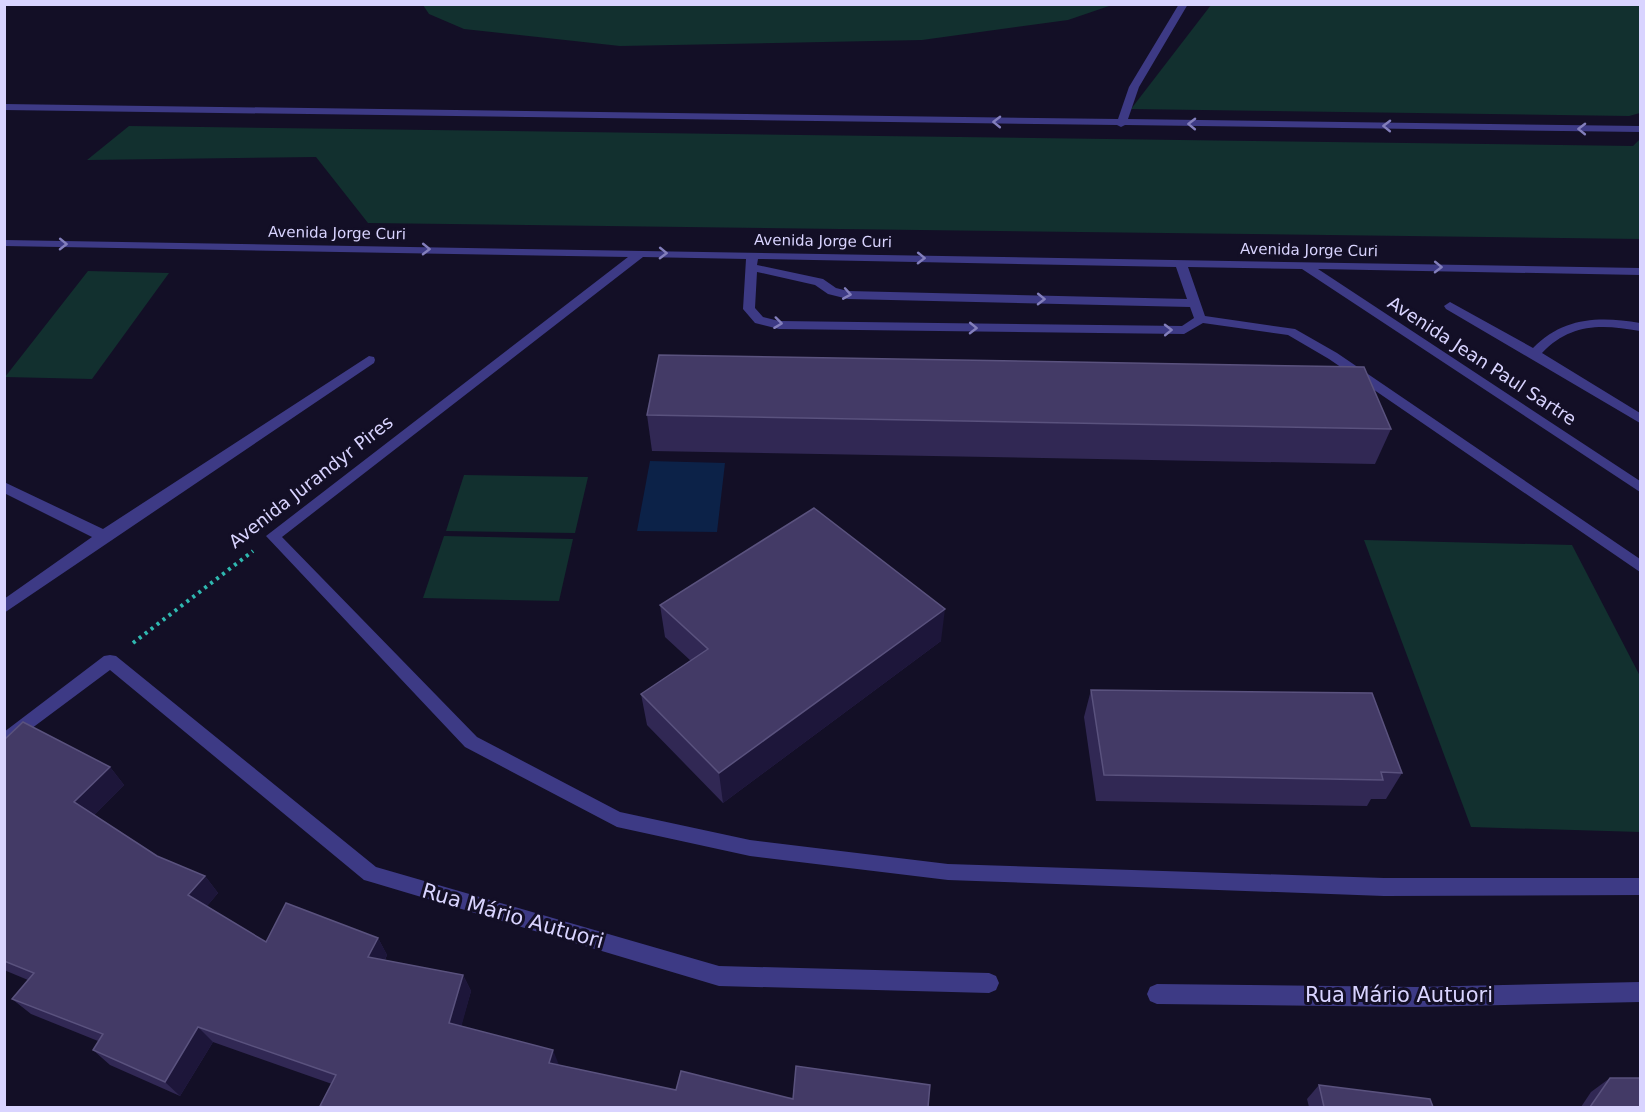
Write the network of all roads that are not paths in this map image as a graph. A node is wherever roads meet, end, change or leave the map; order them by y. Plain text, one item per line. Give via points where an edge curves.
1 (1184, 4) edge
2 (4, 107) edge
3 (1120, 124) junction
4 (1641, 129) edge
5 (4, 243) edge
6 (641, 253) junction
7 (751, 261) junction
8 (1179, 262) junction
9 (1304, 265) junction
10 (1641, 271) edge
11 (1193, 303) junction
12 (1450, 306) dead end
13 (1200, 319) junction
14 (1641, 327) edge
15 (1534, 354) junction
16 (369, 360) dead end
17 (1641, 419) edge
18 (4, 487) edge
19 (1641, 487) edge
20 (104, 536) junction
21 (1641, 566) edge
22 (4, 608) edge
23 (4, 742) edge
24 (1641, 887) edge
25 (989, 983) dead end
26 (1641, 992) edge
27 (1157, 994) dead end

1 - 3 street via 1134,87
3 -> 2 street
4 -> 3 street
5 -> 6 street, Avenida Jorge Curi
6 -> 7 street, Avenida Jorge Curi
6 - 24 street, Avenida Jurandyr Pires via 273,536 471,742 617,819 750,848 948,873 1384,887
7 -> 8 street, Avenida Jorge Curi
7 -> 11 street via 848,295
7 -> 13 street via 749,309 759,320 779,325 1162,331 1184,330
8 - 9 street, Avenida Jorge Curi
8 - 11 street
9 -> 10 street, Avenida Jorge Curi
9 - 19 street, Avenida Jean Paul Sartre
11 - 13 street
12 - 15 street, Avenida Jean Paul Sartre
13 - 21 street via 1291,332 1333,356
14 - 15 street, Avenida Jean Paul Sartre via 1590,322 1565,327 1547,338
15 - 17 street, Avenida Jean Paul Sartre
16 - 20 street
18 - 20 street
20 - 22 street
23 - 25 street, Rua Mário Autuori via 110,661 371,874 719,976
26 - 27 street, Rua Mário Autuori via 1416,996

